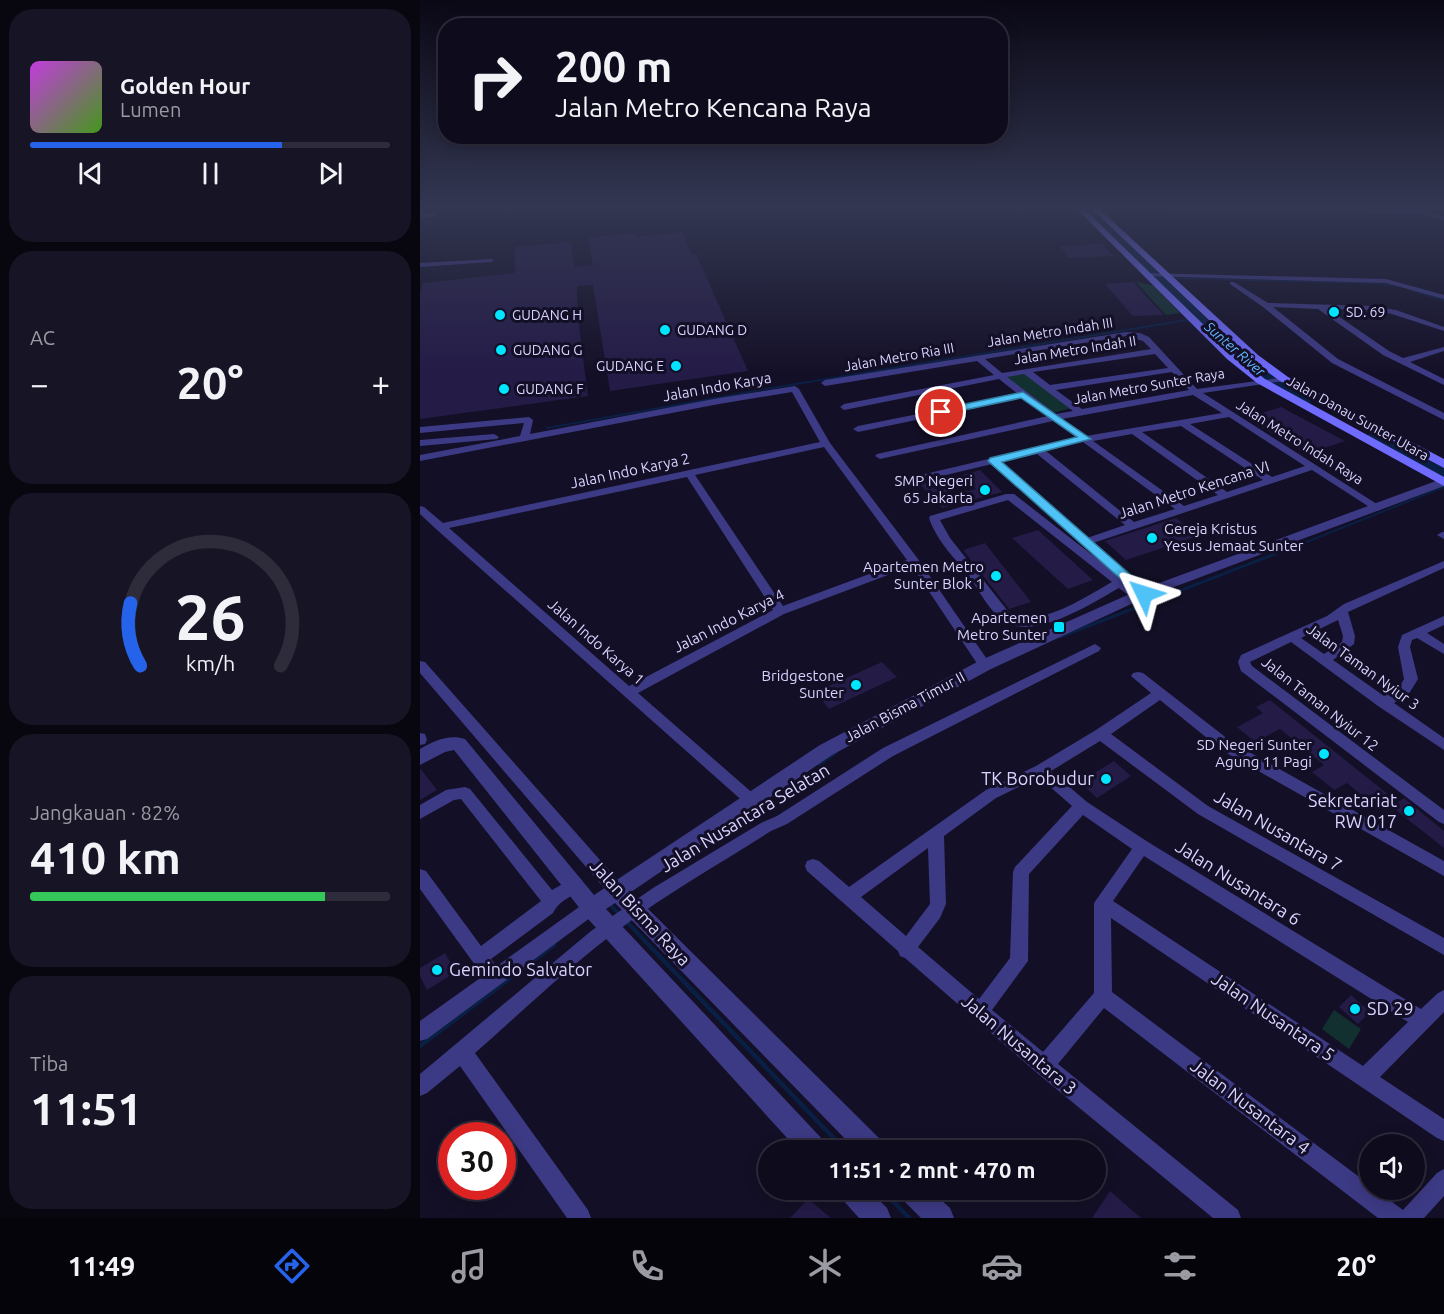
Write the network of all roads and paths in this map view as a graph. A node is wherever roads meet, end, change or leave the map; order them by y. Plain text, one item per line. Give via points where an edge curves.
1 (457, 263) edge
2 (1135, 263) edge
3 (1150, 263) edge
4 (420, 266) edge
5 (1148, 275) junction
6 (1166, 278) junction
7 (1232, 283) junction
8 (1444, 297) edge
9 (1444, 304) edge
10 (1266, 305) junction
11 (1320, 307) junction
12 (1444, 329) edge
13 (1126, 334) joint
14 (1444, 349) edge
15 (1156, 351) junction
16 (977, 357) junction
17 (1403, 361) junction
18 (1444, 369) edge
19 (1173, 370) junction
20 (1026, 371) junction
21 (1428, 374) junction
22 (999, 376) junction
23 (1281, 379) junction
24 (1263, 381) junction
25 (1444, 382) edge
26 (825, 383) dead end
27 (1049, 388) junction
28 (1195, 392) junction
29 (1023, 395) junction
30 (844, 407) dead end
31 (1080, 412) junction
32 (1228, 415) junction
33 (1052, 417) junction
34 (1444, 417) edge
35 (1181, 422) junction
36 (420, 429) edge
37 (858, 429) dead end
38 (1132, 430) junction
39 (524, 436) junction
40 (1086, 439) junction
41 (420, 444) edge
42 (826, 444) junction
43 (1038, 450) junction
44 (880, 456) dead end
45 (420, 458) edge
46 (994, 461) junction
47 (1444, 464) edge
48 (1312, 467) junction
49 (689, 473) junction
50 (1271, 481) junction
51 (904, 482) dead end
52 (1444, 482) edge
53 (1226, 495) junction
54 (1378, 508) junction
55 (420, 509) edge
56 (1182, 510) junction
57 (1132, 526) junction
58 (441, 527) junction
59 (1085, 542) junction
60 (914, 561) junction
61 (1444, 564) edge
62 (1119, 582) junction
63 (1141, 595) junction
64 (780, 611) junction
65 (1341, 611) junction
66 (1071, 616) junction
67 (1444, 620) edge
68 (1417, 632) junction
69 (1292, 637) junction
70 (1095, 648) dead end
71 (1444, 650) edge
72 (1324, 660) junction
73 (420, 665) edge
74 (985, 665) junction
75 (1138, 676) dead end
76 (628, 692) junction
77 (1159, 694) junction
78 (1383, 703) junction
79 (1101, 734) junction
80 (1444, 744) edge
81 (420, 758) edge
82 (1041, 770) junction
83 (751, 800) junction
84 (1082, 806) junction
85 (420, 813) edge
86 (1444, 818) edge
87 (936, 834) junction
88 (1142, 847) junction
89 (813, 866) dead end
90 (1444, 869) edge
91 (420, 876) edge
92 (575, 884) junction
93 (848, 897) junction
94 (550, 900) junction
95 (626, 902) junction
96 (1102, 903) junction
97 (603, 918) junction
98 (1444, 947) edge
99 (906, 950) junction
100 (479, 957) junction
101 (495, 978) junction
102 (1103, 996) junction
103 (1444, 999) edge
104 (980, 1012) junction
105 (1422, 1020) junction
106 (420, 1032) edge
107 (463, 1053) junction
108 (1044, 1066) junction
109 (1365, 1078) junction
110 (420, 1086) edge
111 (1444, 1131) edge
112 (806, 1140) edge
113 (863, 1140) edge
114 (1444, 1180) edge
115 (860, 1200) edge
116 (921, 1200) edge
117 (580, 1218) edge
118 (877, 1218) edge
119 (940, 1218) edge
120 (1230, 1218) edge
121 (1396, 1218) edge
122 (1410, 1218) edge

1 - 4 street
2 - 5 main road, Jalan Danau Sunter Utara
3 - 6 main road, Jalan Danau Sunter Utara
5 - 6 street
5 - 24 main road, Jalan Danau Sunter Utara via 1231,357
6 - 7 street
6 - 8 street via 1386,280
6 - 23 main road, Jalan Danau Sunter Utara
7 - 9 street via 1382,287
7 - 10 street
10 - 11 street
10 - 34 street via 1335,361
11 - 12 street via 1382,310
11 - 17 street
13 - 15 street, Jalan Metro Indah Raya via 1142,336
13 - 16 street, Jalan Metro Indah III
14 - 17 street
15 - 19 street, Jalan Metro Indah Raya
15 - 20 street, Jalan Metro Indah II
16 - 22 street
16 - 26 street, Jalan Metro Ria III
17 - 21 street
18 - 21 street
19 - 27 street
19 - 28 street, Jalan Metro Indah Raya
20 - 22 street, Jalan Metro Indah II
20 - 27 street
21 - 25 street
22 - 29 street
22 - 30 street, Jalan Metro Indah II
23 - 24 street, Jalan Metro Sunter Raya
23 - 47 main road, Jalan Danau Sunter Utara
24 - 28 street, Jalan Metro Sunter Raya
24 - 52 main road, Jalan Danau Sunter Utara
27 - 31 street
28 - 31 street, Jalan Metro Sunter Raya
28 - 32 street, Jalan Metro Indah Raya
29 - 33 street
29 - 37 street
31 - 33 street, Jalan Metro Sunter Raya
32 - 35 street
32 - 48 street, Jalan Metro Indah Raya
33 - 40 street
33 - 44 street, Jalan Metro Sunter Raya
35 - 38 street
35 - 50 street
36 - 39 street via 529,420
38 - 40 street
38 - 53 street
39 - 41 street
39 - 42 street, Jalan Indo Karya via 795,389
39 - 45 street, Jalan Indo Karya
40 - 43 street
40 - 56 street
42 - 49 street, Jalan Indo Karya 2
42 - 60 street, Jalan Indo Karya
43 - 46 street
43 - 57 street
46 - 51 street
46 - 59 street
48 - 50 street, Jalan Metro Kencana VI
48 - 54 street, Jalan Metro Indah Raya
49 - 58 street, Jalan Indo Karya 2
49 - 64 street
50 - 53 street, Jalan Metro Kencana VI
52 - 54 street, Jalan Bisma Timur II
53 - 56 street, Jalan Metro Kencana VI
54 - 63 street, Jalan Bisma Timur II
55 - 58 street, Jalan Indo Karya 1
56 - 57 street, Jalan Metro Kencana VI
57 - 59 street, Jalan Metro Kencana VI
58 - 76 street, Jalan Indo Karya 1
59 - 63 street
60 - 64 street, Jalan Indo Karya 4
60 - 74 street, Jalan Indo Karya
61 - 65 street, Jalan Taman Nyiur 12
62 - 63 street
62 - 66 street
62 - 66 street via 1010,496 934,518 1006,618 1024,625
63 - 66 street, Jalan Bisma Timur II
64 - 76 street, Jalan Indo Karya 4
65 - 69 street, Jalan Taman Nyiur 12
65 - 72 street via 1348,644
66 - 74 street, Jalan Bisma Timur II
67 - 68 street
68 - 71 street
68 - 78 street via 1403,644 1410,682 1405,690
69 - 72 street, Jalan Taman Nyiur 3
69 - 86 street, Jalan Taman Nyiur 12 via 1246,658 1246,668
70 - 95 street, Jalan Nusantara Selatan via 888,752 782,820
72 - 78 street, Jalan Taman Nyiur 3
73 - 95 street, Jalan Bisma Raya
74 - 83 street, Jalan Bisma Timur II via 865,728
75 - 77 street
76 - 83 street, Jalan Indo Karya 1
77 - 79 street
77 - 90 street via 1228,747
78 - 80 street, Jalan Taman Nyiur 3
79 - 82 street
79 - 98 street, Jalan Nusantara 7 via 1203,810
81 - 92 street, Jalan Bisma Raya via 451,742 459,744
82 - 84 street, Jalan Nusantara 6
82 - 87 street via 991,794
83 - 95 street, Jalan Bisma Timur II
84 - 88 street, Jalan Nusantara 6
84 - 104 street via 1021,872 1019,961
85 - 94 street via 451,794 465,793
87 - 93 street
87 - 99 street via 938,904
88 - 96 street
88 - 105 street, Jalan Nusantara 6
89 - 93 street, Jalan Nusantara 3
91 - 100 street
92 - 94 street
92 - 97 street, Jalan Bisma Raya
93 - 99 street, Jalan Nusantara 3
94 - 100 street via 547,908
95 - 97 street, Jalan Bisma Timur II
95 - 113 street, Jalan Bisma Raya
96 - 102 street
96 - 109 street, Jalan Nusantara 5
97 - 101 street, Jalan Bisma Timur II
97 - 107 street
97 - 112 street, Jalan Bisma Raya
99 - 104 street, Jalan Nusantara 3
100 - 101 street
101 - 106 street, Jalan Bisma Timur II
102 - 108 street
102 - 121 street, Jalan Nusantara 4
103 - 105 street
104 - 108 street, Jalan Nusantara 3
105 - 109 street
107 - 110 street
107 - 117 street
108 - 120 street, Jalan Nusantara 3
109 - 111 street, Jalan Nusantara 5
114 - 122 street
115 - 118 street
116 - 119 street

